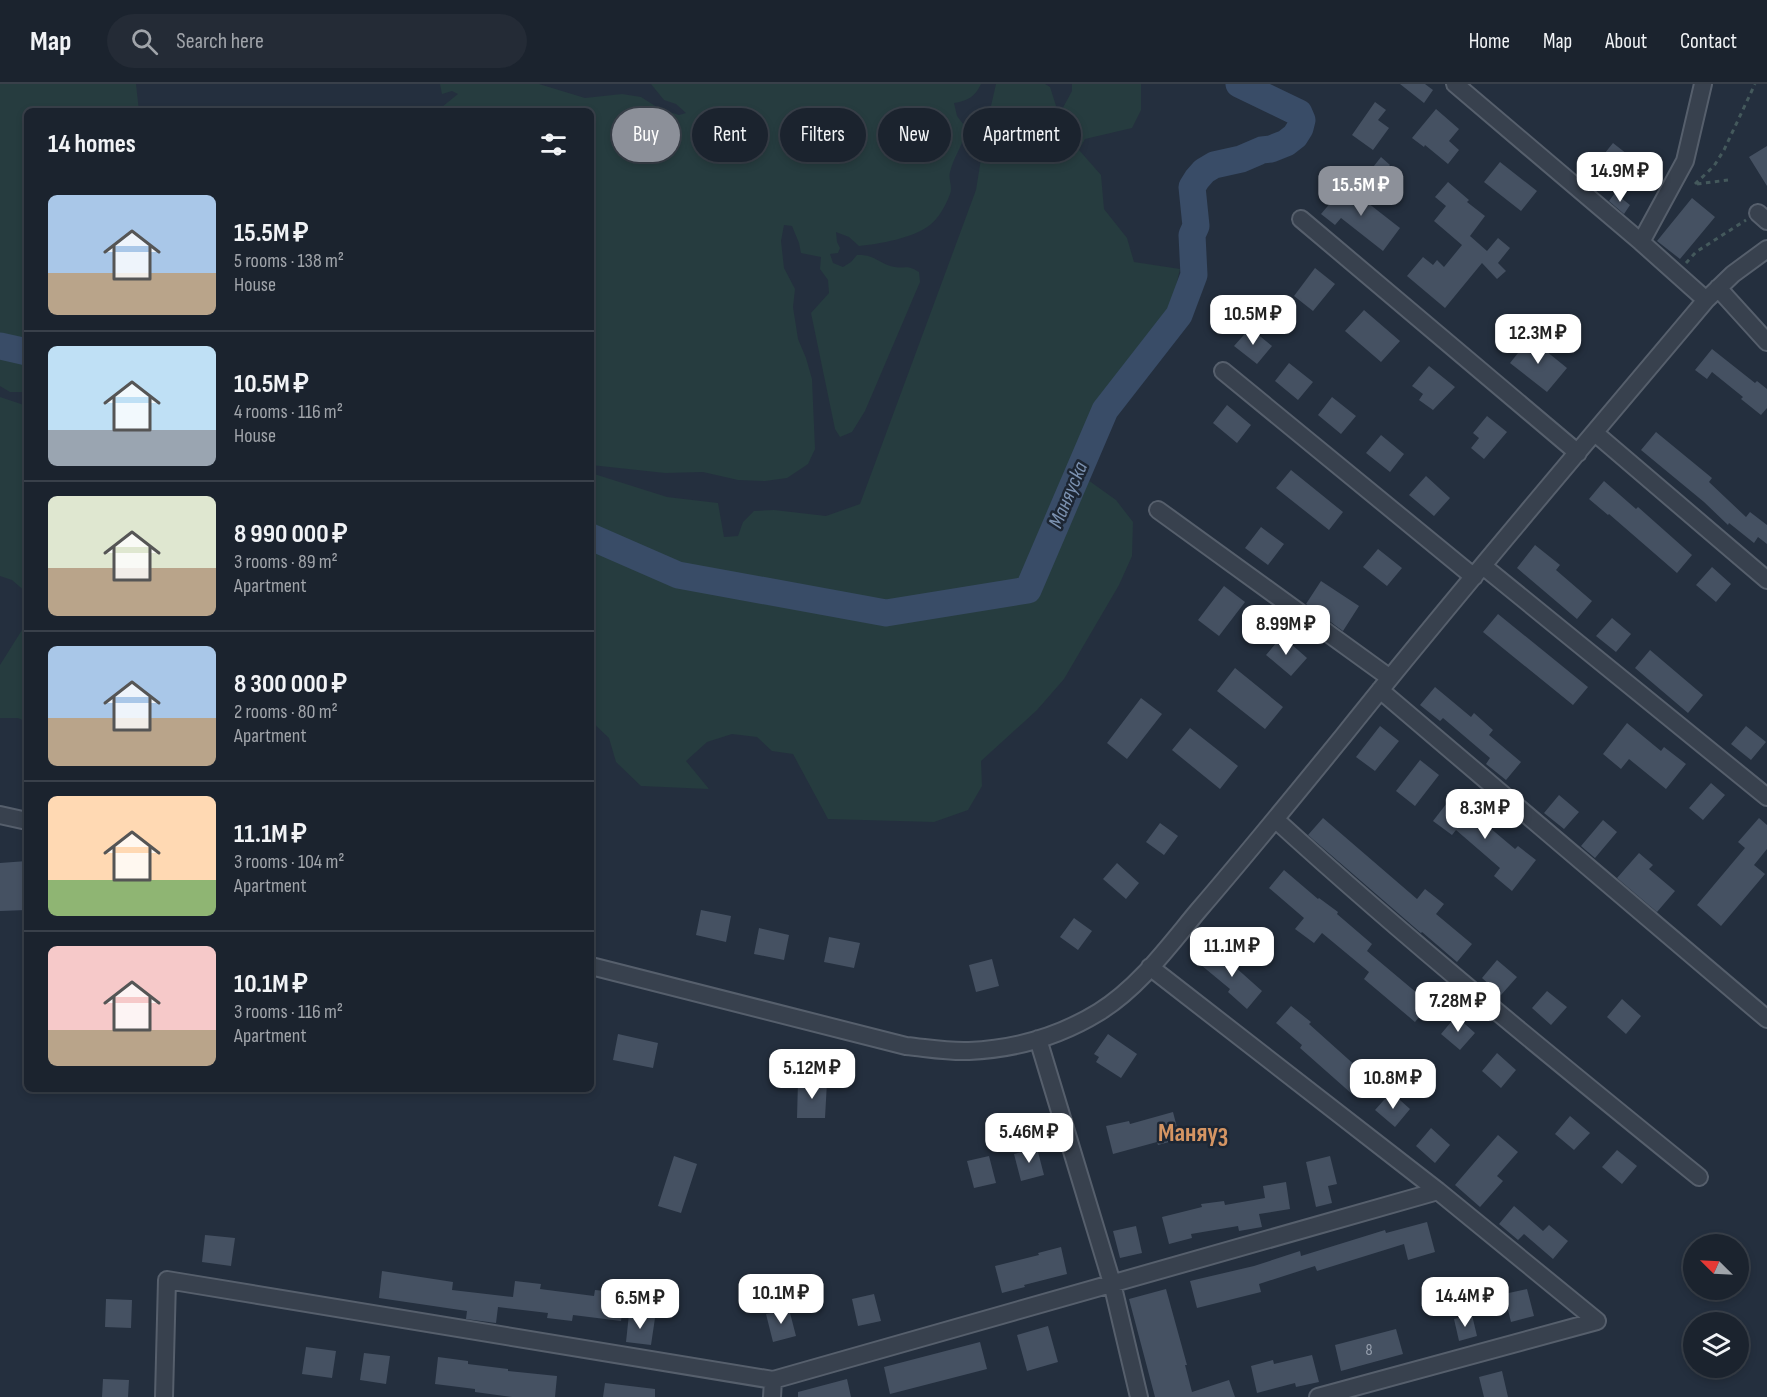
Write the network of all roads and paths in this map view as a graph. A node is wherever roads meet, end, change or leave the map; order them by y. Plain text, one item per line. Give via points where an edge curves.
1 (1455, 84) edge
2 (1703, 84) edge
3 (1755, 84) edge
4 (1728, 180) dead end
5 (1695, 184) junction
6 (1671, 187) junction
7 (1762, 217) edge
8 (1301, 219) dead end
9 (1641, 242) junction
10 (1767, 249) edge
11 (1677, 274) junction
12 (1712, 294) junction
13 (1767, 342) edge
14 (1223, 371) dead end
15 (1595, 433) junction
16 (1578, 453) junction
17 (1158, 510) dead end
18 (1479, 572) junction
19 (1767, 580) edge
20 (1385, 684) junction
21 (1767, 797) edge
22 (0, 814) edge
23 (1276, 820) junction
24 (24, 821) edge
25 (594, 967) edge
26 (1150, 968) junction
27 (1767, 1019) edge
28 (1038, 1039) junction
29 (1699, 1177) dead end
30 (1438, 1191) junction
31 (1112, 1282) junction
32 (773, 1389) edge
33 (164, 1397) edge
34 (1139, 1397) edge
35 (1318, 1397) edge

1 - 9 street
2 - 6 street via 1685,161
3 - 5 path via 1724,150
4 - 5 path
5 - 6 path
6 - 9 street
7 - 11 path via 1696,252
8 - 16 street
9 - 11 street
10 - 12 street
11 - 12 street
12 - 13 street
12 - 15 street
14 - 18 street
15 - 16 street
15 - 19 street
16 - 18 street
17 - 20 street
18 - 20 street
18 - 21 street
20 - 23 street
20 - 27 street
22 - 24 street
23 - 26 street
23 - 29 street via 1479,999
25 - 28 street via 906,1046 966,1051
26 - 28 street via 1128,991 1100,1011 1070,1028
26 - 30 street
28 - 31 street
30 - 31 street
30 - 35 street via 1597,1321
31 - 32 street
31 - 34 street
32 - 33 street via 167,1280

